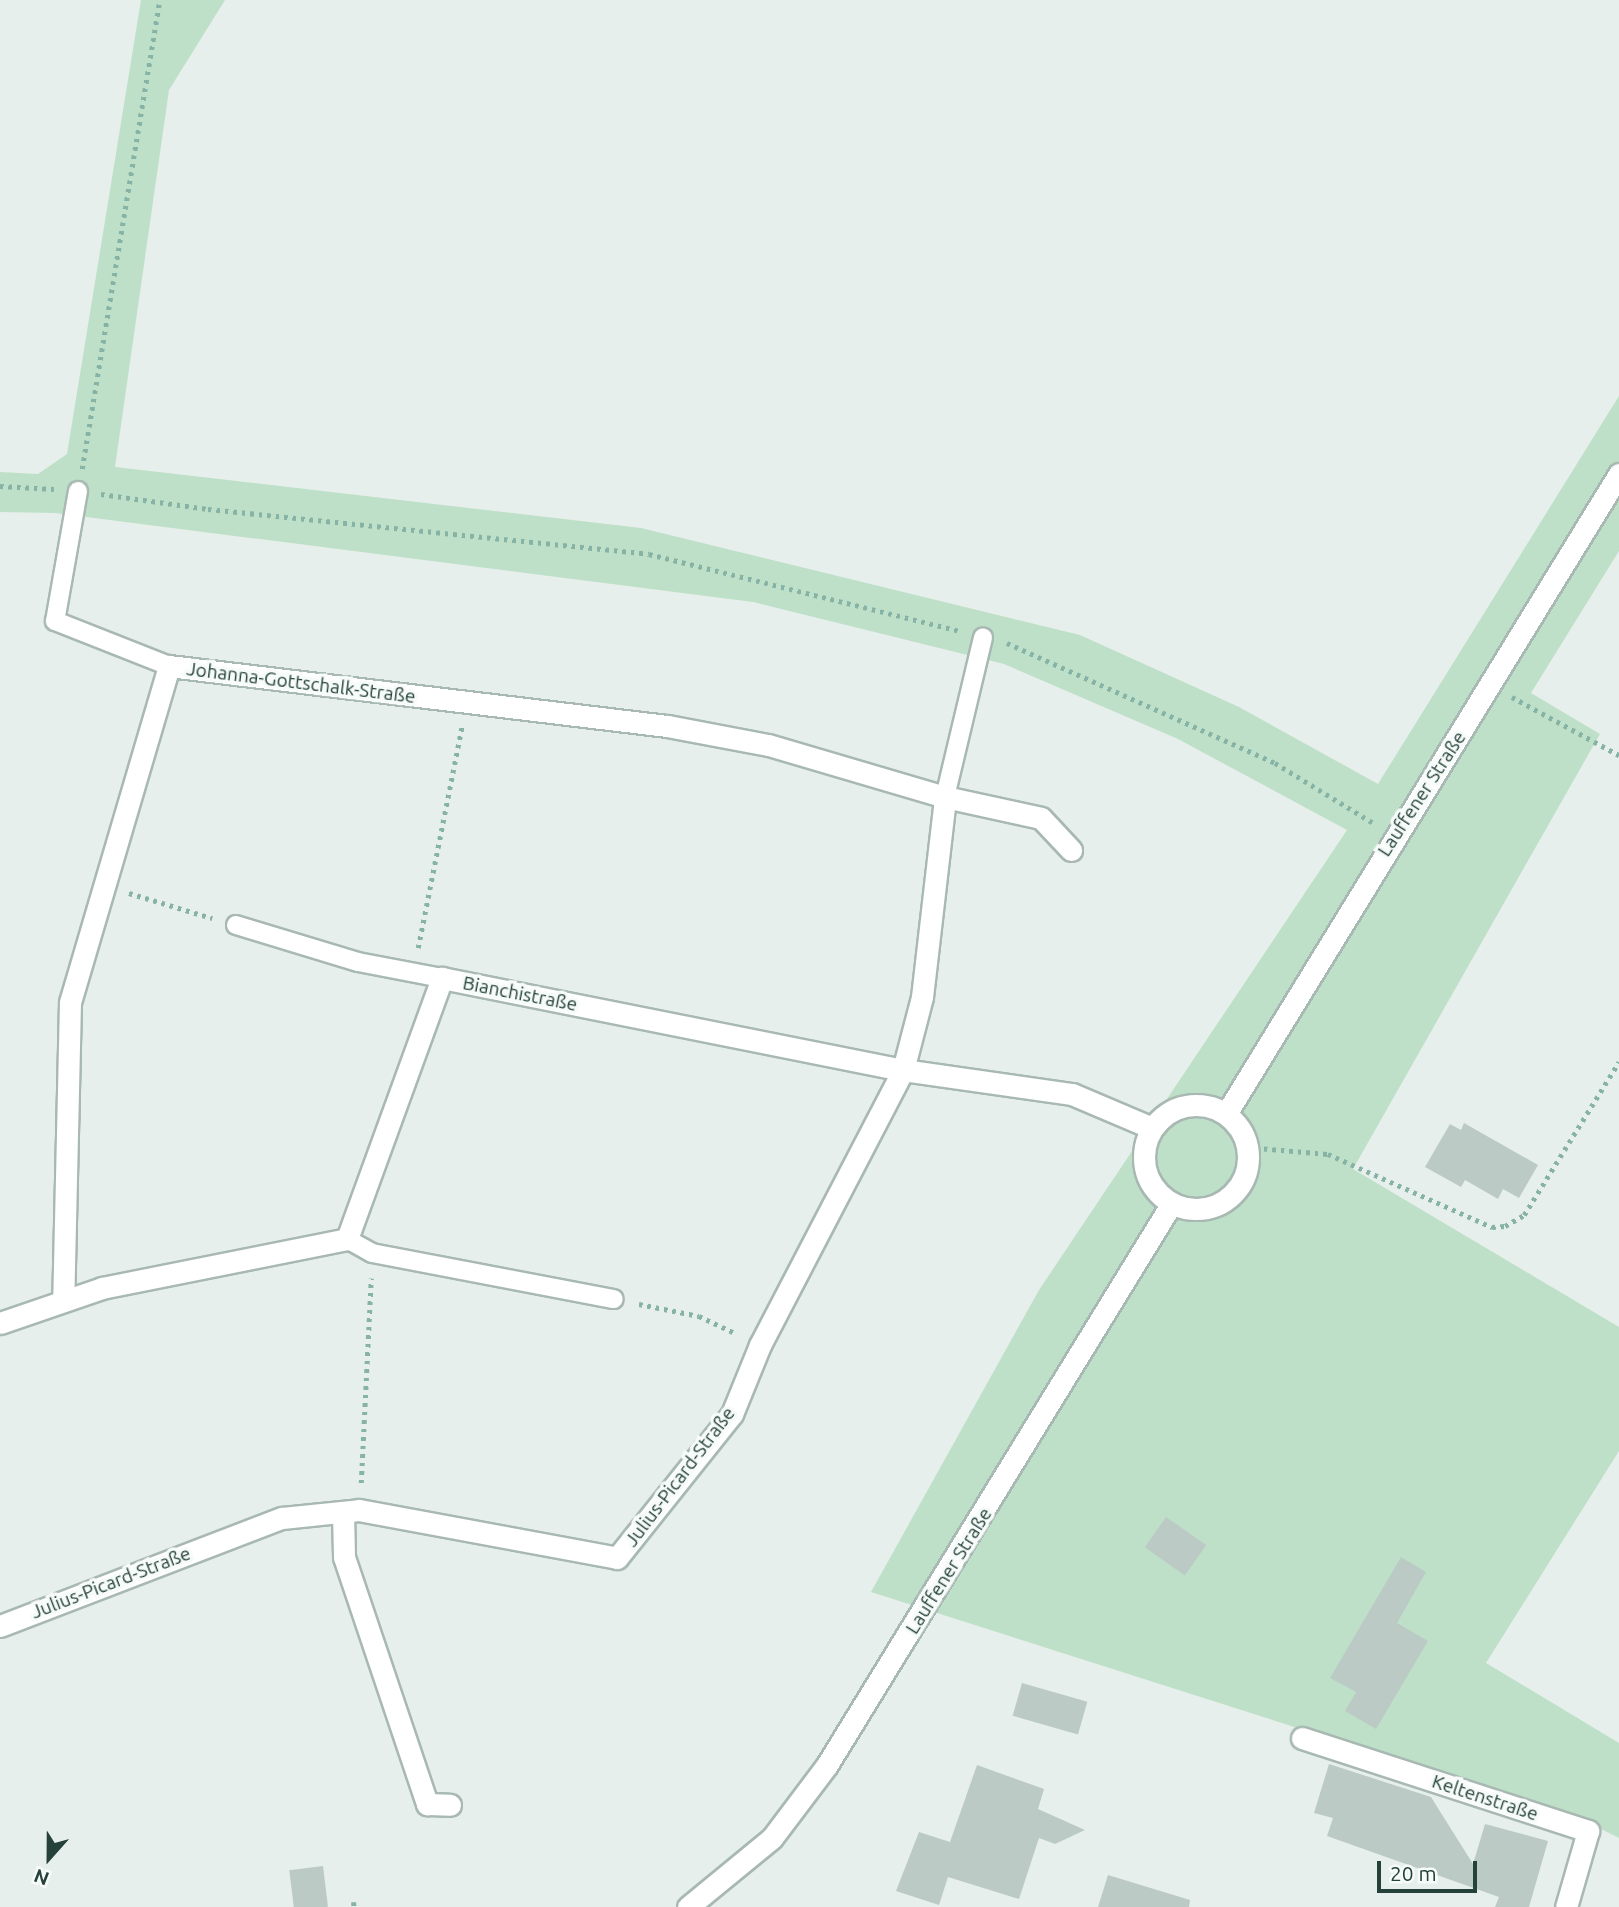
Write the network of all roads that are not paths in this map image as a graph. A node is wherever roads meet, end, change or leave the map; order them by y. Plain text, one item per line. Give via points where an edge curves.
1 (1619, 474) edge
2 (78, 491) road end
3 (983, 637) road end
4 (169, 666) junction
5 (945, 797) junction
6 (1071, 850) dead end
7 (236, 925) road end
8 (442, 978) junction
9 (903, 1070) junction
10 (1226, 1114) junction
11 (1152, 1128) junction
12 (1172, 1203) junction
13 (347, 1239) junction
14 (614, 1299) road end
15 (63, 1300) junction
16 (0, 1322) edge
17 (351, 1511) junction
18 (0, 1626) edge
19 (1305, 1739) dead end
20 (450, 1805) dead end
21 (688, 1907) edge
22 (1566, 1907) edge

1 - 10 street, Lauffener Straße
2 - 4 lane via 55,621
3 - 5 lane
4 - 5 street, Johanna-Gottschalk-Straße via 667,726 768,745
4 - 15 street, Johanna-Gottschalk-Straße via 70,1002
5 - 6 street, Johanna-Gottschalk-Straße via 1041,818
5 - 9 street via 922,997
7 - 8 lane via 358,962
8 - 9 street, Bianchistraße
8 - 13 street, Bianchistraße
9 - 11 street, Bianchistraße via 1072,1094
9 - 17 street, Julius-Picard-Straße via 760,1345 732,1414 617,1559
10 - 11 street via 1207,1106 1186,1106 1167,1114
10 - 12 street via 1240,1128 1247,1146 1247,1166 1240,1184 1210,1207
11 - 12 street via 1144,1149 1145,1170 1155,1190
12 - 21 street, Lauffener Straße via 827,1765 772,1838
13 - 14 lane via 372,1253
13 - 15 street
15 - 16 street
17 - 18 street, Julius-Picard-Straße via 282,1518
17 - 20 street via 344,1557 427,1804
19 - 22 street, Keltenstraße via 1588,1832

